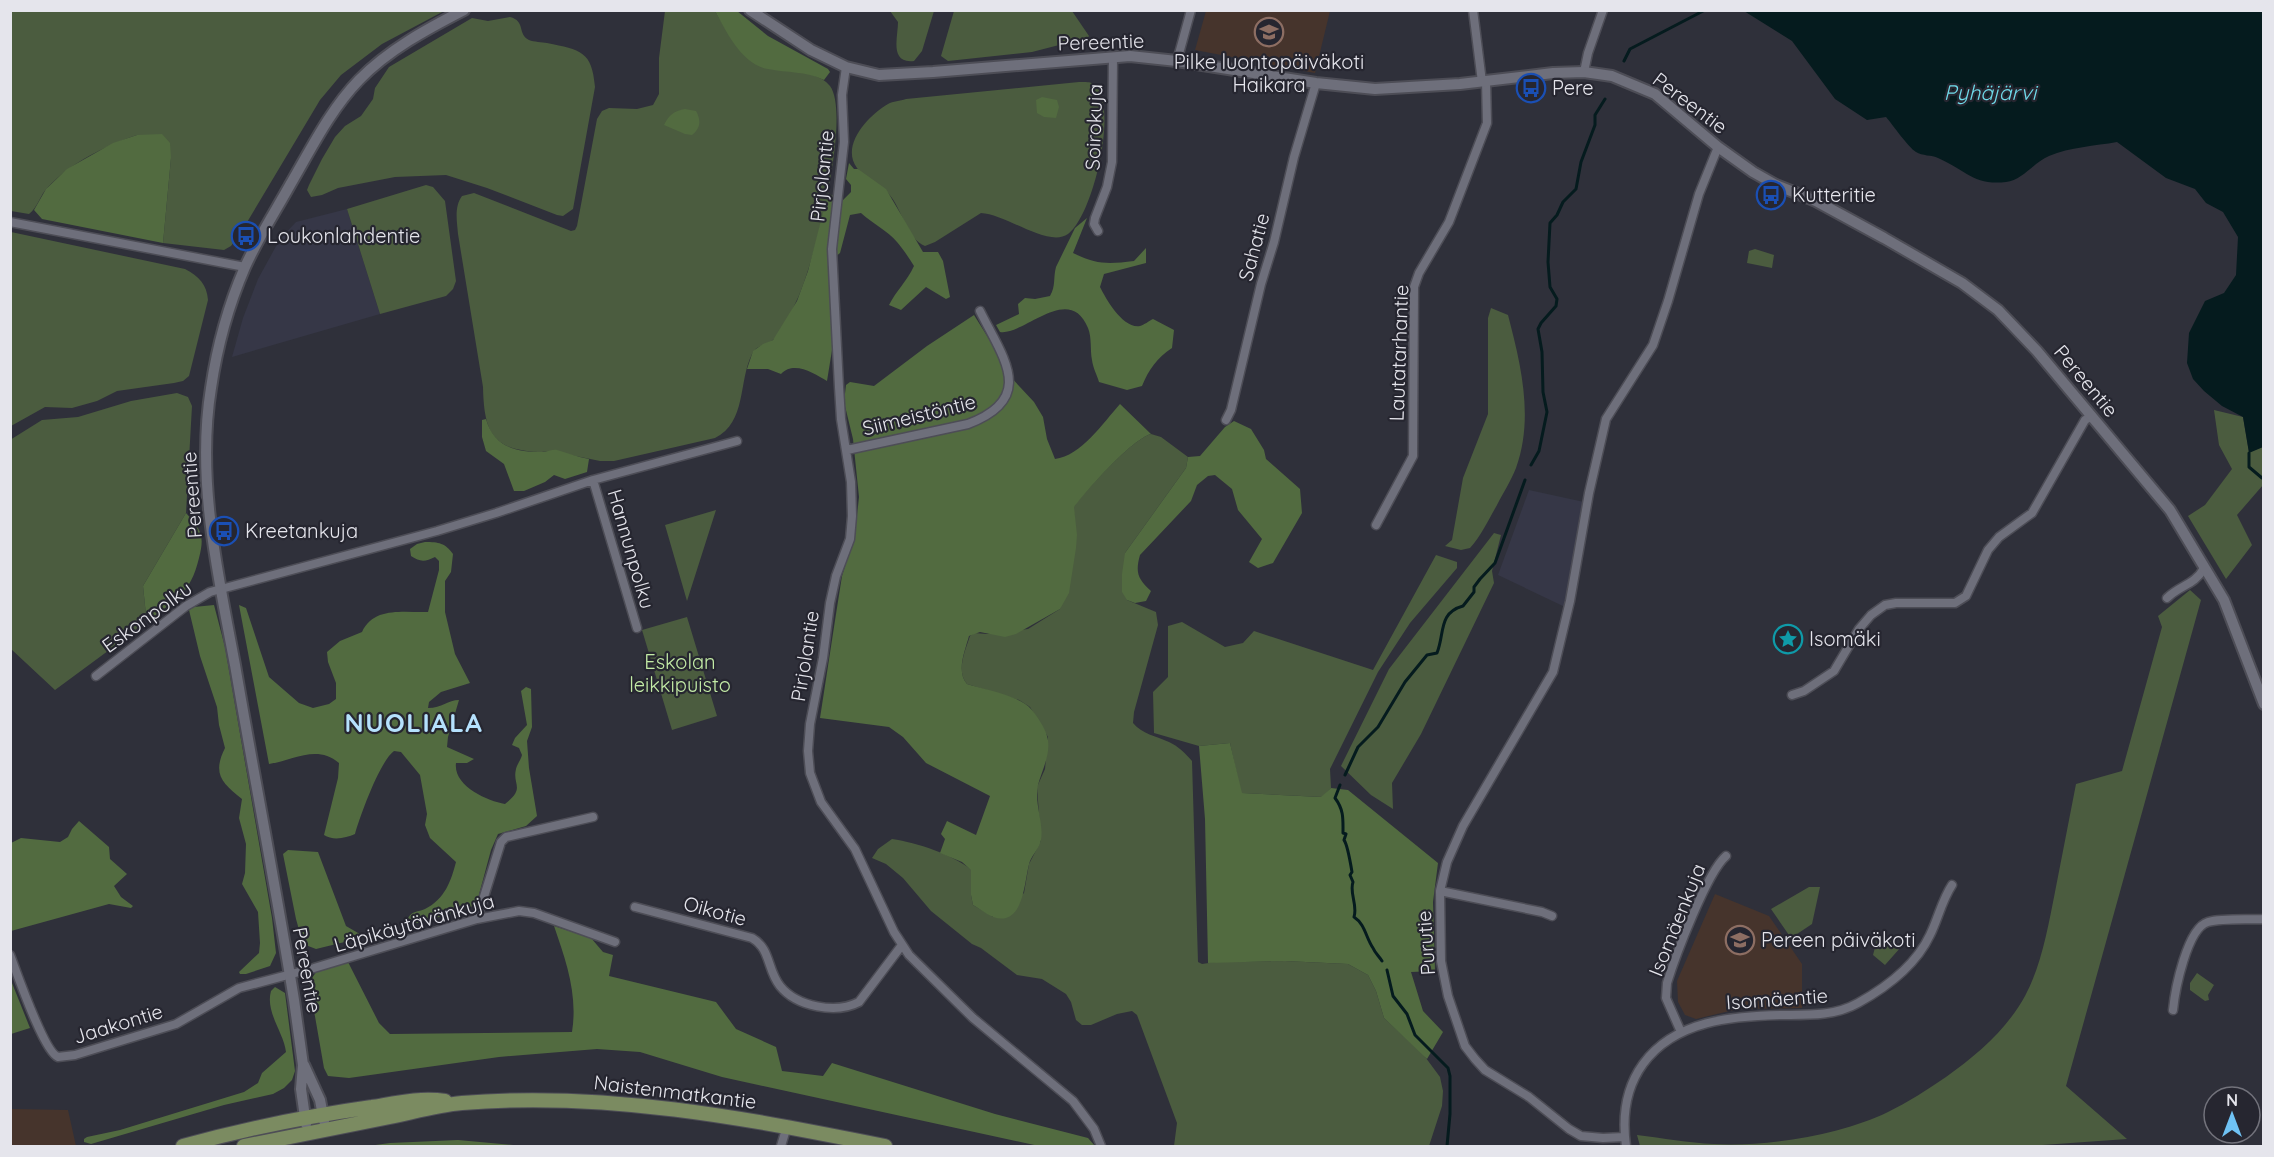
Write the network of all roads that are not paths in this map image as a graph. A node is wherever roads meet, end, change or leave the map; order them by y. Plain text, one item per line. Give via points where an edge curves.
1 (464, 10) edge
2 (750, 10) edge
3 (1191, 10) edge
4 (1473, 10) edge
5 (1603, 10) edge
6 (1113, 57) junction
7 (1177, 61) junction
8 (846, 67) junction
9 (1584, 72) junction
10 (1484, 81) junction
11 (1316, 83) junction
12 (1718, 147) junction
13 (10, 222) edge
14 (1098, 231) dead end
15 (245, 267) junction
16 (980, 311) dead end
17 (2092, 416) junction
18 (1226, 420) dead end
19 (736, 441) dead end
20 (847, 450) junction
21 (593, 480) junction
22 (1376, 525) dead end
23 (2204, 568) junction
24 (220, 588) junction
25 (2167, 598) dead end
26 (637, 628) dead end
27 (96, 676) dead end
28 (1792, 695) dead end
29 (2264, 704) edge
30 (593, 817) dead end
31 (1726, 856) dead end
32 (1952, 885) dead end
33 (1440, 891) junction
34 (635, 907) dead end
35 (1552, 916) dead end
36 (477, 919) junction
37 (2264, 919) edge
38 (615, 942) dead end
39 (902, 945) junction
40 (10, 956) edge
41 (290, 975) junction
42 (2173, 1010) dead end
43 (1680, 1032) junction
44 (303, 1065) junction
45 (459, 1103) junction
46 (323, 1113) junction
47 (305, 1117) junction
48 (787, 1126) junction
49 (326, 1130) junction
50 (308, 1133) junction
51 (1624, 1137) junction
52 (183, 1146) edge
53 (244, 1146) edge
54 (780, 1146) edge
55 (885, 1146) edge
56 (1101, 1146) edge
57 (1626, 1146) edge

1 - 15 street, Pereentie via 399,47 358,81 324,126
2 - 8 street, Pereentie via 796,41
3 - 7 street
4 - 10 street, Lautatarhantie
5 - 9 street
6 - 7 street, Pereentie
6 - 8 street, Pereentie via 896,75
6 - 14 street, Soirokuja via 1112,162 1095,218
7 - 11 street, Pereentie
8 - 20 street, Pirjolantie via 842,95 843,153 832,249 839,387
9 - 10 street, Pereentie
9 - 12 street, Pereentie via 1612,76 1655,94
10 - 11 street, Pereentie via 1390,89
10 - 22 street, Lautatarhantie via 1487,123 1449,222 1414,287 1413,456
11 - 18 street, Sahatie
12 - 17 street, Pereentie via 1768,181 1816,201 1983,297 2037,351
12 - 33 street, Purutie via 1699,194 1653,345 1606,419 1553,672 1463,826 1447,862
13 - 15 street
15 - 24 street, Pereentie via 220,346 208,411 209,515
16 - 20 street, Siimeistöntie via 1010,377 1009,392 996,408 968,424
17 - 23 street, Pereentie via 2170,510
17 - 28 street via 2085,420 2032,513 1988,550 1966,596 1955,603 1885,605 1859,630 1834,671
19 - 21 street
20 - 39 street, Pirjolantie via 852,489 851,533 830,603 808,759 821,802 855,849
21 - 24 street via 469,522
21 - 26 street, Hannunpolku
23 - 25 street via 2199,578
23 - 29 street, Pereentie via 2224,600
24 - 27 street, Eskonpolku via 193,602
24 - 41 street, Pereentie
30 - 36 street via 506,837 501,842
31 - 43 street, Isomäenkuja via 1707,884 1667,983 1666,998
32 - 43 street, Isomäentie via 1919,954 1858,1003 1820,1014 1726,1019
33 - 35 street
33 - 51 street, Purutie via 1441,961 1465,1046 1485,1070 1581,1136
34 - 39 street, Oikotie via 760,942 785,991 807,1003 832,1008 859,1002
36 - 38 street, Läpikäytävänkuja via 519,911 534,913
36 - 41 street, Läpikäytävänkuja
37 - 42 street via 2202,924 2178,977
39 - 56 street, Pirjolantie via 923,971 967,1012 1073,1101 1094,1128
40 - 41 street, Jaakontie via 41,1033 58,1057 169,1027 231,991
41 - 44 street, Pereentie
43 - 51 street, Isomäentie via 1654,1050 1637,1073 1628,1093
44 - 46 street, Pereentie
44 - 47 street, Pereentie
45 - 46 main road, Naistenmatkantie via 434,1099
45 - 48 main road, Naistenmatkantie via 537,1100 635,1104
45 - 49 main road, Naistenmatkantie
46 - 47 main road, Naistenmatkantie
46 - 49 street, Pereentie
47 - 50 street, Pereentie
47 - 52 main road, Naistenmatkantie
48 - 54 street
48 - 55 main road, Naistenmatkantie
49 - 50 main road, Naistenmatkantie
50 - 53 main road, Naistenmatkantie
51 - 57 street, Isomäentie

